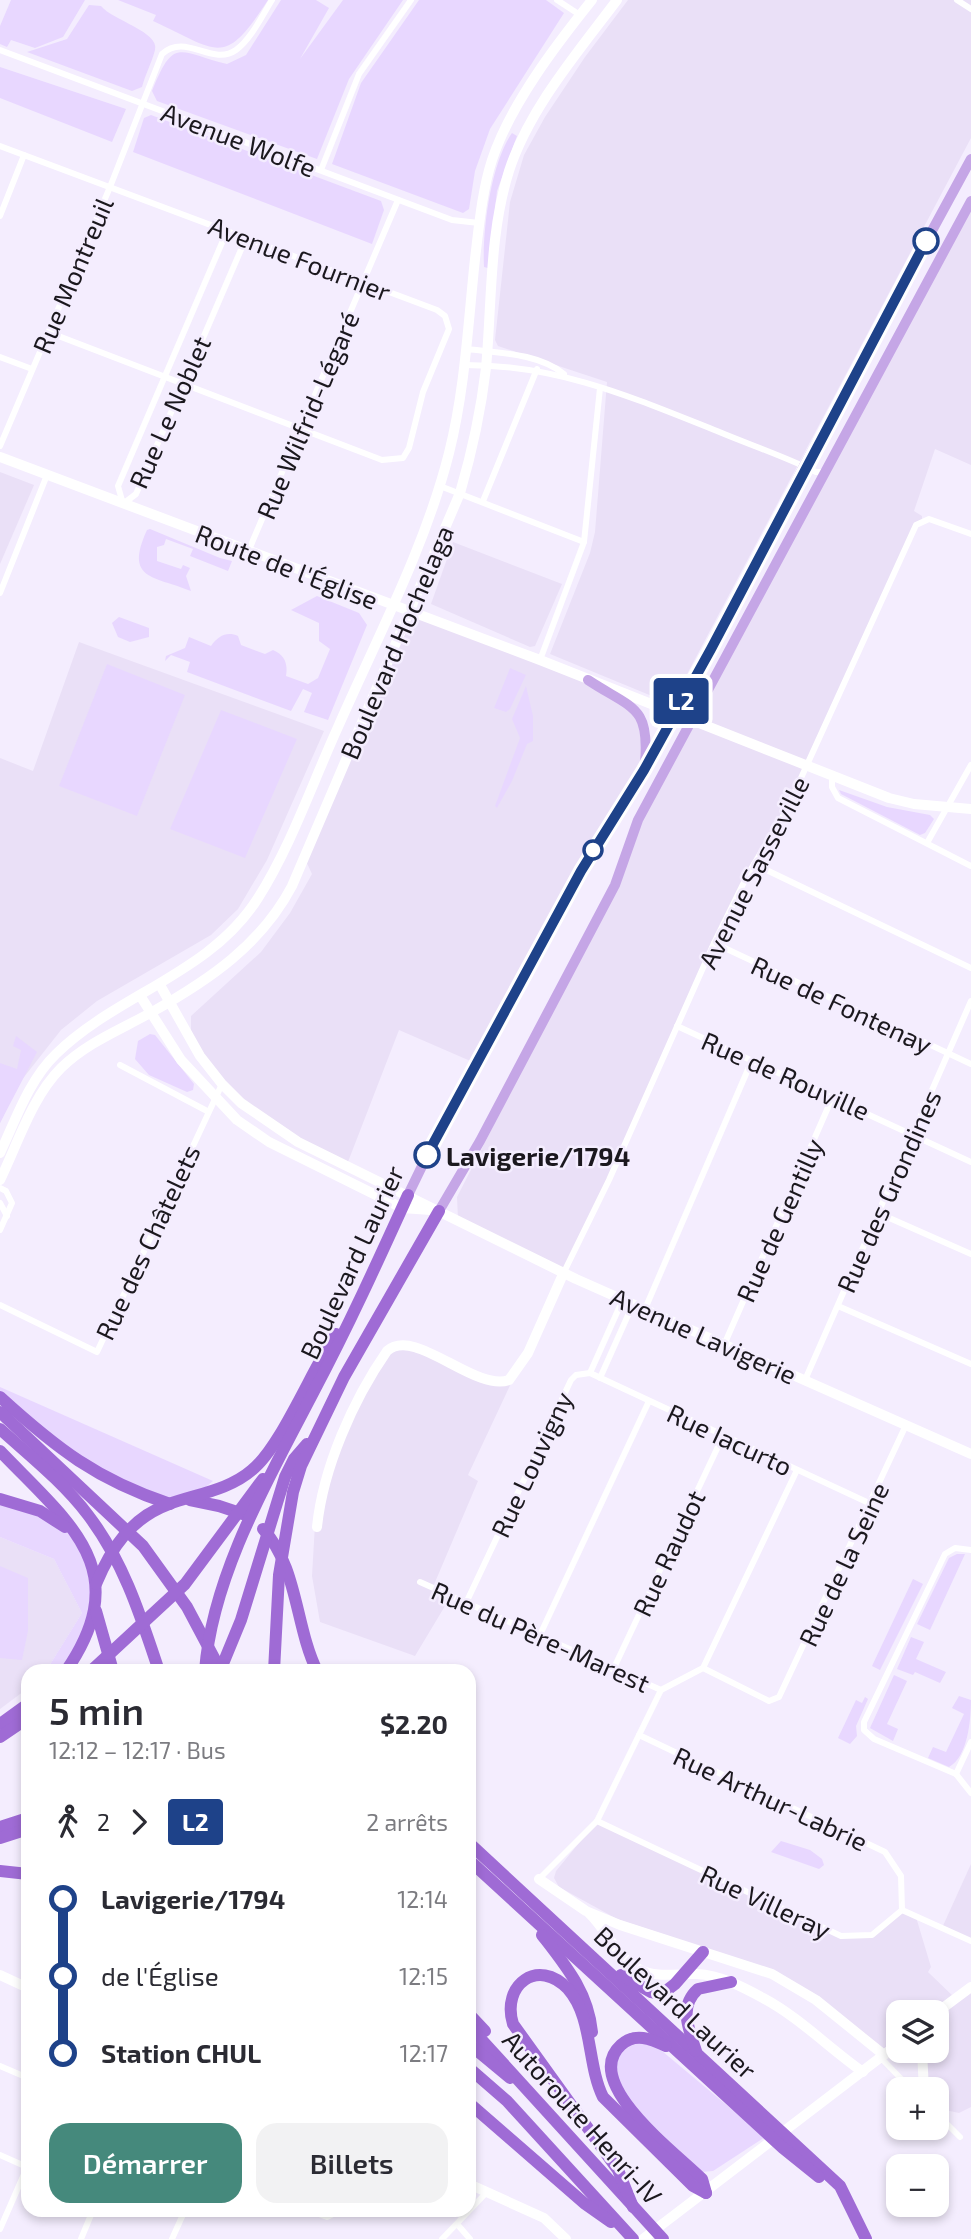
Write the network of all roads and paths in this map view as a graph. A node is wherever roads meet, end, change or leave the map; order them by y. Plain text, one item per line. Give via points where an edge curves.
1 (272, 0) edge
2 (411, 0) edge
3 (557, 0) edge
4 (592, 0) edge
5 (617, 0) edge
6 (957, 0) edge
7 (965, 0) edge
8 (971, 3) edge
9 (971, 9) edge
10 (580, 15) junction
11 (0, 50) edge
12 (142, 103) junction
13 (516, 109) junction
14 (533, 120) junction
15 (0, 146) edge
16 (24, 155) junction
17 (971, 159) edge
18 (321, 170) junction
19 (110, 187) junction
20 (398, 200) junction
21 (971, 201) edge
22 (0, 216) edge
23 (480, 223) junction
24 (227, 231) junction
25 (246, 238) junction
26 (364, 282) junction
27 (48, 332) junction
28 (467, 349) junction
29 (487, 351) junction
30 (0, 357) edge
31 (465, 365) junction
32 (486, 366) junction
33 (32, 369) junction
34 (537, 369) junction
35 (565, 375) junction
36 (163, 376) junction
37 (183, 383) junction
38 (600, 387) junction
39 (300, 427) junction
40 (0, 446) edge
41 (0, 457) edge
42 (804, 466) junction
43 (825, 472) junction
44 (47, 475) junction
45 (440, 486) junction
46 (460, 493) junction
47 (483, 502) junction
48 (123, 504) junction
49 (971, 534) edge
50 (584, 542) junction
51 (248, 552) junction
52 (0, 593) edge
53 (392, 605) junction
54 (408, 611) junction
55 (540, 660) junction
56 (588, 680) junction
57 (674, 713) junction
58 (692, 721) junction
59 (971, 765) edge
60 (807, 766) junction
61 (644, 770) junction
62 (832, 776) junction
63 (947, 807) junction
64 (971, 808) edge
65 (927, 844) junction
66 (754, 863) junction
67 (971, 866) edge
68 (714, 943) junction
69 (971, 968) edge
70 (160, 985) junction
71 (141, 997) junction
72 (971, 1001) edge
73 (170, 1002) junction
74 (150, 1013) junction
75 (677, 1026) junction
76 (947, 1053) junction
77 (752, 1060) junction
78 (120, 1065) dead end
79 (971, 1065) edge
80 (222, 1084) junction
81 (834, 1096) junction
82 (214, 1097) junction
83 (207, 1111) junction
84 (912, 1133) junction
85 (0, 1153) edge
86 (971, 1162) edge
87 (0, 1180) edge
88 (0, 1188) edge
89 (408, 1195) junction
90 (0, 1203) edge
91 (402, 1208) junction
92 (439, 1211) junction
93 (878, 1213) junction
94 (7, 1216) junction
95 (0, 1230) edge
96 (971, 1254) edge
97 (564, 1272) junction
98 (365, 1290) junction
99 (628, 1301) junction
100 (0, 1305) edge
101 (838, 1306) junction
102 (645, 1309) junction
103 (724, 1345) junction
104 (971, 1364) edge
105 (590, 1373) junction
106 (600, 1378) junction
107 (805, 1380) junction
108 (0, 1397) edge
109 (649, 1401) junction
110 (0, 1412) edge
111 (906, 1425) junction
112 (0, 1429) edge
113 (314, 1435) junction
114 (723, 1436) junction
115 (0, 1451) edge
116 (971, 1454) edge
117 (797, 1470) junction
118 (264, 1484) junction
119 (0, 1499) edge
120 (190, 1500) junction
121 (170, 1504) junction
122 (871, 1504) junction
123 (317, 1528) dead end
124 (77, 1536) junction
125 (971, 1550) edge
126 (420, 1582) dead end
127 (96, 1584) junction
128 (466, 1603) junction
129 (95, 1608) junction
130 (102, 1634) junction
131 (539, 1637) junction
132 (70, 1664) edge
133 (99, 1664) edge
134 (111, 1664) edge
135 (118, 1664) edge
136 (156, 1664) edge
137 (206, 1664) edge
138 (217, 1664) edge
139 (224, 1664) edge
140 (276, 1664) edge
141 (314, 1664) edge
142 (703, 1668) junction
143 (613, 1670) junction
144 (661, 1690) junction
145 (21, 1709) edge
146 (21, 1723) edge
147 (0, 1724) edge
148 (639, 1735) junction
149 (0, 1737) edge
150 (971, 1742) edge
151 (956, 1774) junction
152 (971, 1793) edge
153 (21, 1820) edge
154 (597, 1821) junction
155 (0, 1825) edge
156 (21, 1828) edge
157 (21, 1831) edge
158 (0, 1838) edge
159 (476, 1849) edge
160 (476, 1867) edge
161 (0, 1871) edge
162 (21, 1873) edge
163 (539, 1879) joint
164 (522, 1910) junction
165 (586, 1910) junction
166 (902, 1910) junction
167 (971, 1941) edge
168 (703, 1952) junction
169 (601, 1963) junction
170 (0, 1975) edge
171 (681, 1975) junction
172 (730, 1982) junction
173 (21, 1985) edge
174 (971, 1987) edge
175 (949, 2004) edge
176 (476, 2021) edge
177 (476, 2033) edge
178 (476, 2049) edge
179 (677, 2051) junction
180 (696, 2052) junction
181 (886, 2054) edge
182 (499, 2055) junction
183 (883, 2056) junction
184 (593, 2063) junction
185 (0, 2066) edge
186 (863, 2072) junction
187 (476, 2074) edge
188 (21, 2075) edge
189 (901, 2077) edge
190 (528, 2090) junction
191 (476, 2109) edge
192 (949, 2126) edge
193 (960, 2137) dead end
194 (0, 2155) edge
195 (21, 2163) edge
196 (21, 2182) edge
197 (476, 2187) edge
198 (487, 2192) junction
199 (706, 2193) junction
200 (847, 2198) junction
201 (476, 2204) edge
202 (633, 2207) junction
203 (90, 2217) edge
204 (182, 2217) edge
205 (464, 2217) edge
206 (457, 2224) junction
207 (0, 2229) edge
208 (631, 2236) edge
209 (81, 2239) edge
210 (172, 2239) edge
211 (442, 2239) edge
212 (470, 2239) edge
213 (566, 2239) edge
214 (643, 2239) edge
215 (663, 2239) edge
216 (866, 2239) edge

1 - 12 street, Rue Montreuil via 245,40 229,54 169,47 156,63
2 - 18 street via 359,74
3 - 10 street
4 - 10 main road, Boulevard Hochelaga
5 - 14 main road, Boulevard Hochelaga
6 - 9 street
7 - 8 street
10 - 13 main road, Boulevard Hochelaga
11 - 12 street, Avenue Wolfe
12 - 18 street, Avenue Wolfe
12 - 19 street, Rue Montreuil
13 - 14 main road
13 - 23 main road, Boulevard Hochelaga via 492,160
14 - 29 main road, Boulevard Hochelaga via 519,145 504,191
15 - 16 street, Avenue Fournier
16 - 19 street, Avenue Fournier
16 - 22 street
17 - 42 main road, Boulevard Laurier
18 - 20 street, Avenue Wolfe
19 - 24 street, Avenue Fournier
19 - 27 street, Rue Montreuil
20 - 23 street, Avenue Wolfe via 452,220
20 - 26 street, Rue Wilfrid-Légaré
21 - 43 main road, Boulevard Laurier
23 - 28 main road, Boulevard Hochelaga
24 - 25 street, Avenue Fournier
24 - 36 street, Rue Le Noblet
25 - 26 street, Avenue Fournier
25 - 37 street, Rue Le Noblet
26 - 39 street, Rue Wilfrid-Légaré
26 - 39 street, Avenue Fournier via 439,311 449,329 414,418 409,448 403,458 382,460
27 - 33 street, Rue Montreuil
27 - 36 street
28 - 29 street
28 - 31 main road, Boulevard Hochelaga
29 - 32 main road, Boulevard Hochelaga
29 - 35 street via 533,359
30 - 33 street
31 - 32 street
31 - 45 main road, Boulevard Hochelaga
32 - 34 street
32 - 46 main road, Boulevard Hochelaga
33 - 40 street, Rue Montreuil
34 - 35 street
34 - 47 street
35 - 38 street
36 - 37 street
36 - 48 street, Rue Le Noblet via 118,486
37 - 39 street
37 - 48 street, Rue Le Noblet via 136,494
38 - 42 street
38 - 50 street
39 - 51 street, Rue Wilfrid-Légaré
41 - 44 main road, Route de l'Église
42 - 43 street
42 - 57 main road, Boulevard Laurier via 748,580
43 - 58 main road, Boulevard Laurier
44 - 48 main road, Route de l'Église
44 - 52 street
45 - 46 street
45 - 53 main road, Boulevard Hochelaga
46 - 47 street
46 - 54 main road, Boulevard Hochelaga
47 - 50 street
48 - 51 main road, Route de l'Église
49 - 60 street, Avenue Sasseville via 929,519 916,525
50 - 55 street
51 - 53 main road, Route de l'Église
53 - 54 main road, Route de l'Église
53 - 70 main road, Boulevard Hochelaga via 286,845 256,901 223,938
54 - 55 main road, Route de l'Église
54 - 73 main road, Boulevard Hochelaga via 284,901 247,948
55 - 56 main road, Route de l'Église
56 - 57 main road, Route de l'Église
56 - 61 main road via 634,710 645,724
57 - 58 main road, Route de l'Église
57 - 61 main road, Boulevard Laurier
58 - 60 main road, Route de l'Église
58 - 92 main road, Boulevard Laurier via 638,820 615,885
59 - 63 street
60 - 62 main road, Route de l'Église
60 - 66 street, Avenue Sasseville
61 - 89 main road, Boulevard Laurier via 581,871
62 - 63 main road, Route de l'Église via 889,798
62 - 65 street via 838,798
63 - 64 main road, Route de l'Église
63 - 65 street
65 - 67 street
66 - 68 street, Avenue Sasseville
66 - 69 street
68 - 75 street, Avenue Sasseville
68 - 76 street, Rue de Fontenay
70 - 71 main road, Boulevard Hochelaga
70 - 73 main road, Avenue Lavigerie
71 - 74 main road, Avenue Lavigerie
71 - 85 main road, Boulevard Hochelaga via 101,1019 53,1056 24,1101
72 - 76 street, Rue des Grondines
73 - 74 main road, Boulevard Hochelaga
73 - 80 main road, Avenue Lavigerie via 200,1056
74 - 82 main road, Avenue Lavigerie
74 - 87 main road, Boulevard Hochelaga via 104,1035 60,1069 43,1092
75 - 77 street, Rue de Rouville
75 - 97 street, Avenue Sasseville
76 - 79 street, Rue de Fontenay
76 - 84 street, Rue des Grondines
77 - 81 street, Rue de Rouville
77 - 102 street
78 - 83 street, Rue des Châtelets
80 - 82 street, Rue des Châtelets
80 - 89 main road, Avenue Lavigerie via 298,1142
81 - 84 street, Rue de Rouville
81 - 103 street, Rue de Gentilly
82 - 83 street, Rue des Châtelets
82 - 91 main road, Avenue Lavigerie via 269,1142
83 - 100 street, Rue des Châtelets via 97,1352
84 - 86 street, Rue de Rouville
84 - 93 street, Rue des Grondines
88 - 94 street via 12,1203
89 - 91 highway, Boulevard Laurier
89 - 92 main road, Avenue Lavigerie
90 - 94 street
91 - 92 main road, Avenue Lavigerie
91 - 98 highway, Boulevard Laurier
92 - 97 main road, Avenue Lavigerie
92 - 113 highway, Boulevard Laurier
93 - 96 street
93 - 101 street, Rue des Grondines
94 - 95 street
97 - 99 main road, Avenue Lavigerie
97 - 123 main road via 522,1366 509,1381 480,1377 408,1345 394,1345 387,1351 336,1450
98 - 118 highway, Boulevard Laurier
98 - 120 highway via 317,1362 262,1461 244,1476
99 - 102 main road, Avenue Lavigerie
99 - 105 street, Rue Louvigny
99 - 106 street, Rue Louvigny
101 - 104 street
101 - 107 street, Rue des Grondines
102 - 103 main road, Avenue Lavigerie
103 - 107 main road, Avenue Lavigerie
105 - 106 street, Rue Iacurto
105 - 128 street, Rue Louvigny via 571,1380
106 - 109 street, Rue Iacurto
107 - 111 main road, Avenue Lavigerie
108 - 121 highway via 91,1469 119,1486
109 - 114 street, Rue Iacurto
109 - 131 street
110 - 138 highway via 143,1546 187,1607
111 - 116 main road, Avenue Lavigerie
111 - 122 street, Rue de la Seine
112 - 136 highway via 71,1495 106,1541 123,1572
113 - 139 highway via 294,1459 275,1506
113 - 140 highway via 289,1511 276,1605
114 - 117 street, Rue Iacurto
114 - 143 street, Rue Raudot
115 - 124 highway
117 - 122 street, Rue Iacurto
117 - 142 street
118 - 133 highway via 198,1569
118 - 137 highway via 217,1602
119 - 124 highway via 40,1511
120 - 121 highway
120 - 141 highway via 236,1510 266,1531 284,1564
121 - 127 highway via 146,1516 117,1542
122 - 142 street, Rue de la Seine via 775,1700
124 - 127 highway via 93,1564
125 - 151 street via 955,1548 944,1554 864,1722 867,1736
126 - 128 street, Rue du Père-Marest
127 - 129 highway
128 - 131 street, Rue du Père-Marest
129 - 130 highway
129 - 132 highway via 88,1635
130 - 134 highway
130 - 135 highway
131 - 143 street, Rue du Père-Marest
142 - 144 street, Rue du Père-Marest
143 - 144 street, Rue du Père-Marest
144 - 148 street
145 - 147 highway
146 - 149 highway
148 - 154 street
148 - 166 street, Rue Arthur-Labrie via 885,1852 901,1877
150 - 151 street
151 - 152 street
153 - 155 highway
154 - 163 street
154 - 166 street, Rue Villeray via 841,1936 873,1934
155 - 156 highway
157 - 158 highway
159 - 169 highway, Boulevard Laurier
160 - 164 highway, Boulevard Laurier
161 - 162 highway
163 - 165 main road
164 - 179 highway, Boulevard Laurier
164 - 184 highway via 582,1992 589,2011
165 - 168 main road
165 - 171 main road via 637,1968
166 - 167 street
168 - 171 highway
168 - 183 main road via 786,1982 816,2000
169 - 171 highway via 657,1993 669,1990
169 - 180 highway, Boulevard Laurier
170 - 173 main road
171 - 172 main road
172 - 180 highway via 698,1989 687,2004
172 - 186 main road via 766,1999
174 - 175 main road
176 - 182 highway
177 - 182 highway, Autoroute Henri-IV
178 - 190 highway
179 - 199 highway via 652,2039 630,2039 611,2057 610,2078 624,2102 702,2179
179 - 200 highway, Boulevard Laurier via 783,2148
180 - 200 highway, Boulevard Laurier
181 - 183 main road
182 - 190 highway, Autoroute Henri-IV
183 - 186 main road
183 - 189 street
184 - 199 highway via 597,2085 614,2110 693,2186
184 - 202 highway via 571,1992 548,1975 523,1980 510,2001 513,2024 618,2169
185 - 188 street
186 - 199 main road
187 - 208 highway, Autoroute Henri-IV via 507,2101
190 - 202 highway, Autoroute Henri-IV
191 - 208 highway via 584,2203
192 - 193 street
194 - 195 street
196 - 207 street
197 - 198 main road
198 - 201 street
198 - 213 main road via 544,2218
199 - 214 main road
200 - 216 highway, Boulevard Laurier
202 - 215 highway, Autoroute Henri-IV
203 - 209 street
204 - 210 street
205 - 206 street
206 - 211 street
206 - 212 street

